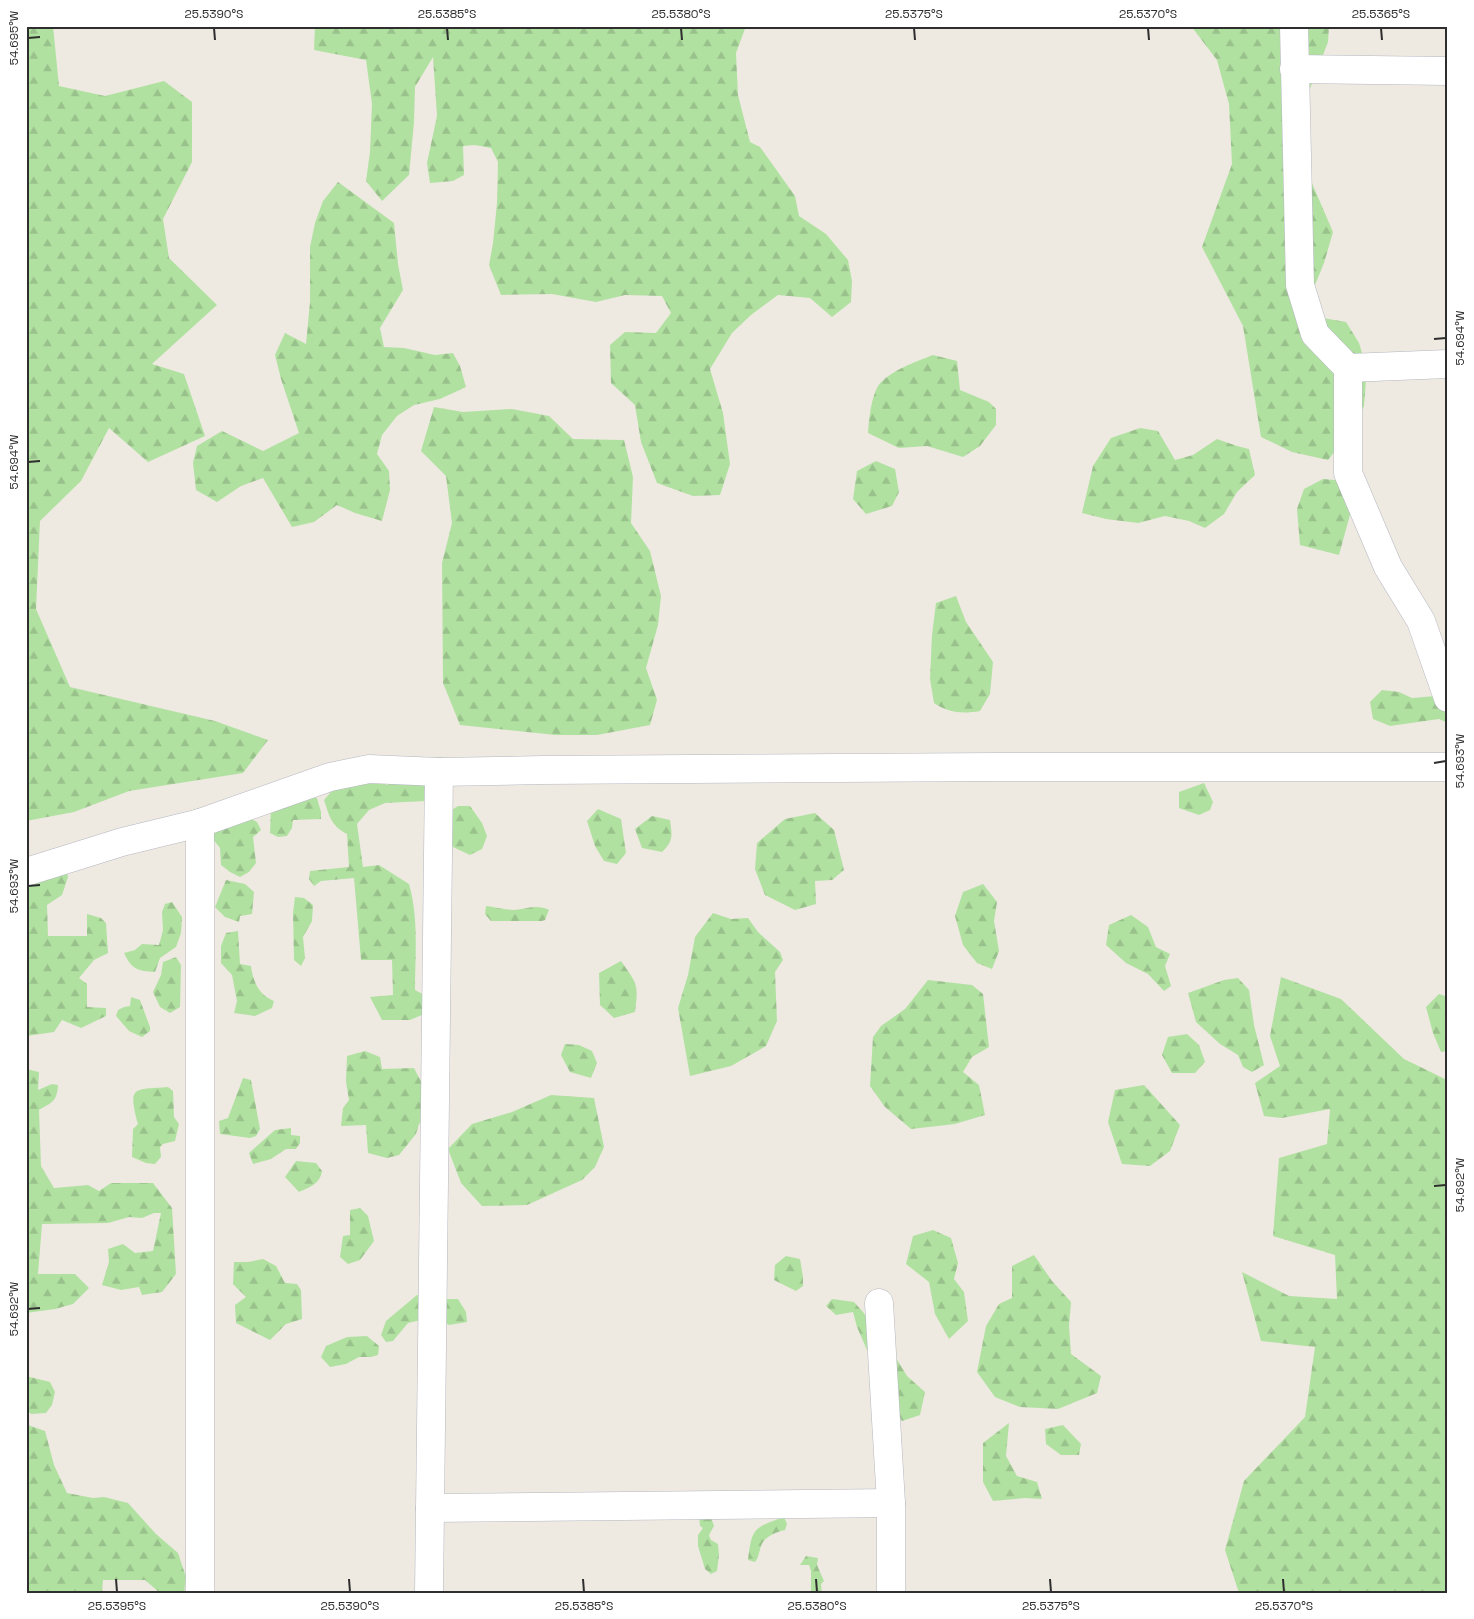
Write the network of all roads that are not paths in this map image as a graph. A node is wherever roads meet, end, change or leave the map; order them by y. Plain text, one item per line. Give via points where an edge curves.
1 (1294, 26) edge
2 (1294, 69) junction
3 (1448, 71) edge
4 (1448, 364) edge
5 (1348, 368) junction
6 (1448, 698) edge
7 (1448, 766) edge
8 (439, 772) junction
9 (200, 823) junction
10 (26, 872) edge
11 (879, 1303) dead end
12 (891, 1503) junction
13 (430, 1508) junction
14 (200, 1593) edge
15 (429, 1593) edge
16 (891, 1593) edge

1 - 2 street
2 - 3 street
2 - 5 street via 1300,285 1315,334
4 - 5 street
5 - 6 street via 1348,473 1388,567 1421,620
7 - 8 street
8 - 9 street via 369,769 330,777
8 - 13 street
9 - 10 street via 122,842
9 - 14 street
11 - 12 street
12 - 13 street
12 - 16 street
13 - 15 street

